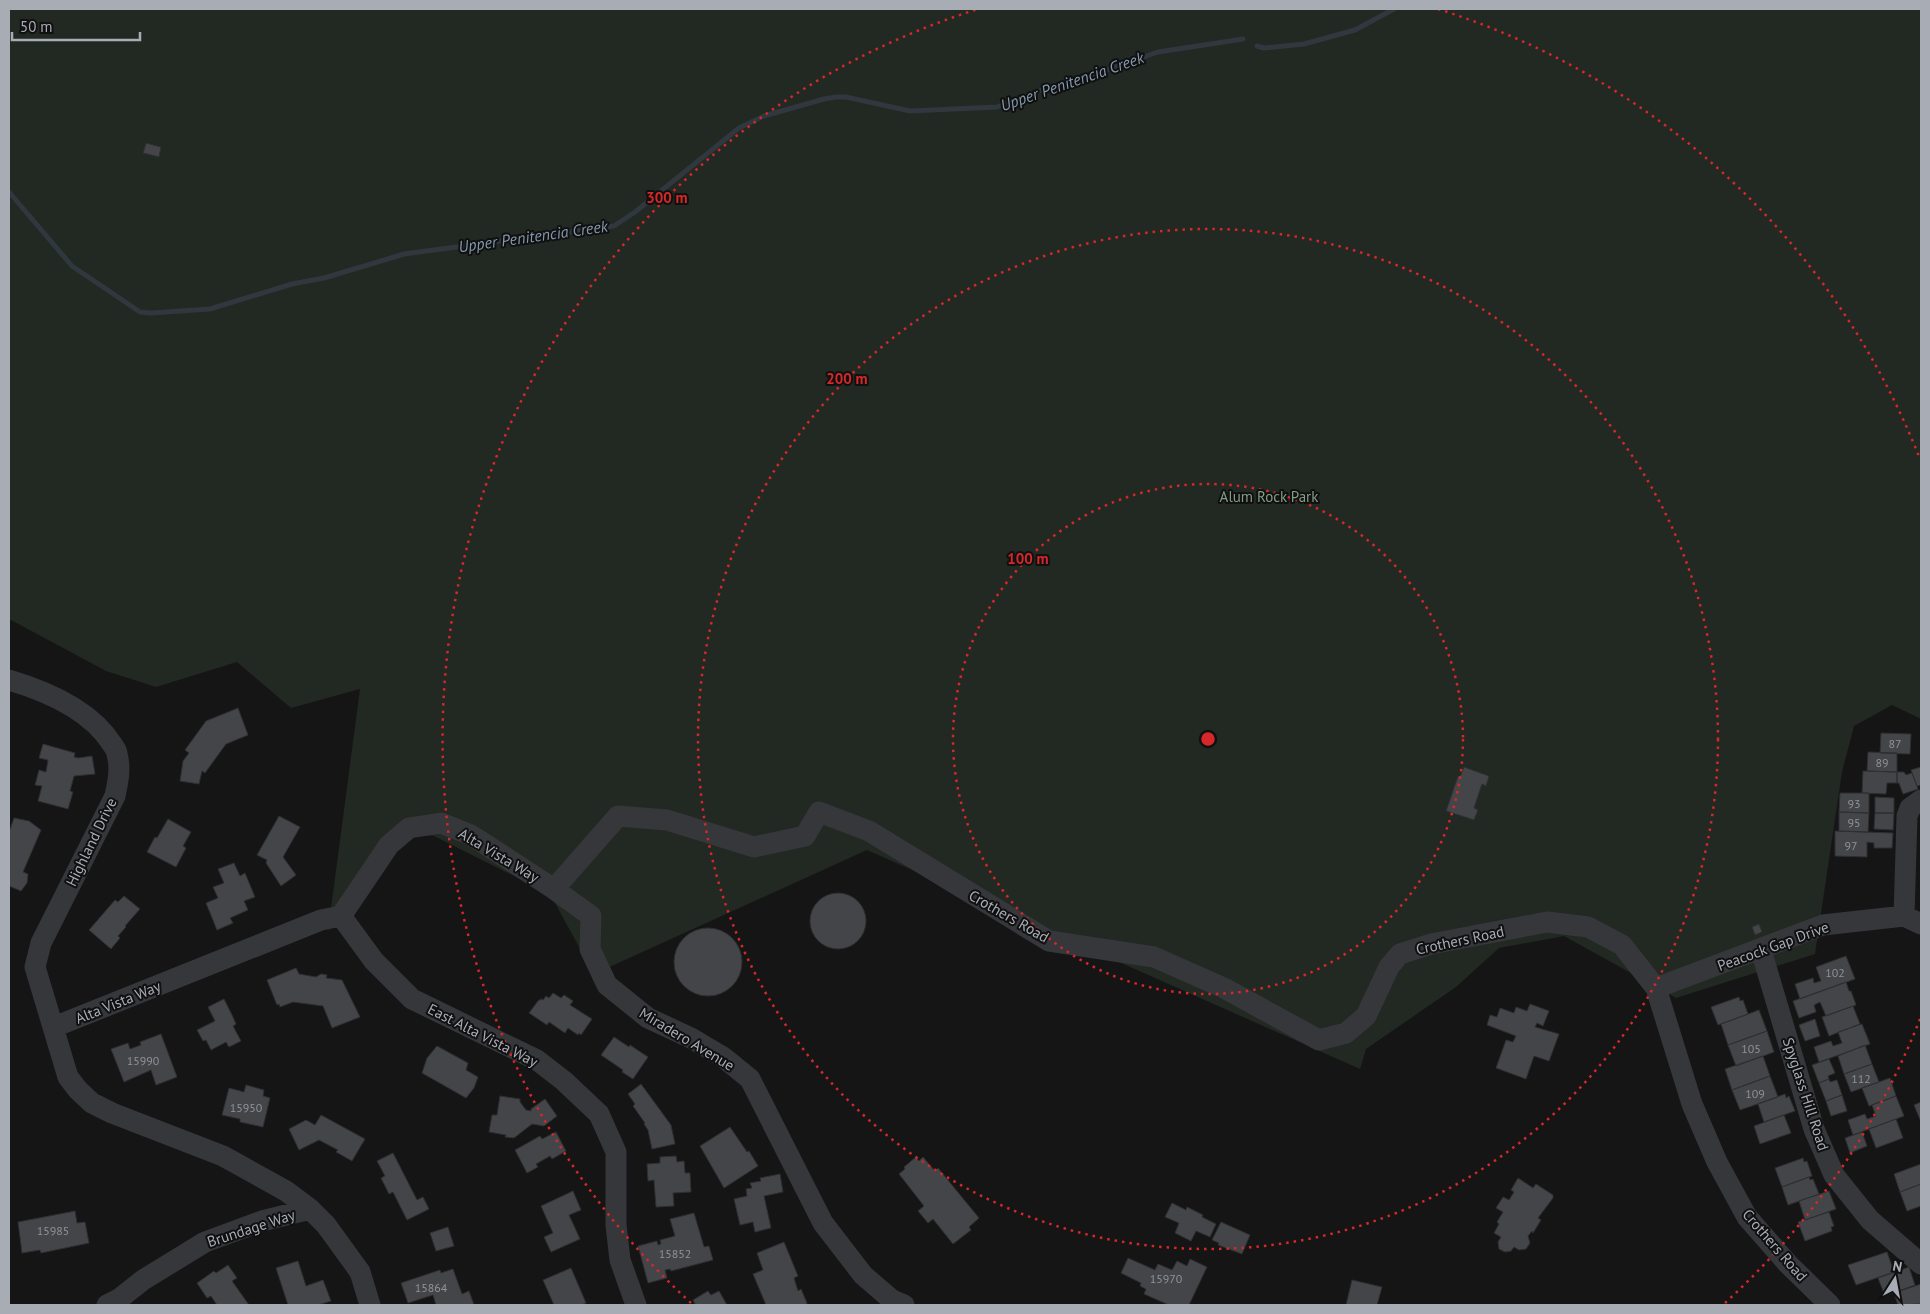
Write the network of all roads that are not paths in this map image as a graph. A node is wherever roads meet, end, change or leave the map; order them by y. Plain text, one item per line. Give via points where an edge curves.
1 (9, 680) edge
2 (1921, 800) edge
3 (554, 888) junction
4 (341, 916) junction
5 (1913, 920) edge
6 (1761, 950) junction
7 (1656, 988) junction
8 (54, 1027) junction
9 (310, 1209) junction
10 (1921, 1264) edge
11 (118, 1303) edge
12 (370, 1305) edge
13 (636, 1305) edge
14 (904, 1305) edge
15 (1830, 1305) edge

1 - 8 street, Highland Drive via 34,688 83,713 105,733 117,752 119,774 115,796 42,943 35,967
2 - 5 street via 1910,808 1907,816
3 - 4 street, Alta Vista Way via 471,835 441,823 409,828 389,845
3 - 7 street, Crothers Road via 618,816 667,820 754,847 805,836 819,812 869,831 1049,941 1154,957 1224,988 1319,1040 1346,1033 1366,1016 1389,967 1400,954 1431,944 1548,922 1588,927 1622,945
3 - 14 street, Miradero Avenue via 591,916 590,949 608,985 648,1018 691,1038 750,1079 823,1223 863,1275 892,1300
4 - 8 street, Alta Vista Way via 321,920
4 - 13 street, East Alta Vista Way via 374,961 412,999 537,1060 599,1114 616,1152 616,1225 620,1260
5 - 6 street, Peacock Gap Drive via 1823,925
6 - 7 street, Peacock Gap Drive
6 - 10 street, Spyglass Hill Road via 1814,1129 1834,1175 1870,1220
7 - 15 street, Crothers Road via 1692,1104 1717,1162 1747,1217
8 - 9 street via 68,1077 92,1103 223,1156 286,1191
9 - 11 street, Brundage Way via 205,1242 143,1280
9 - 12 street via 326,1225 360,1272

